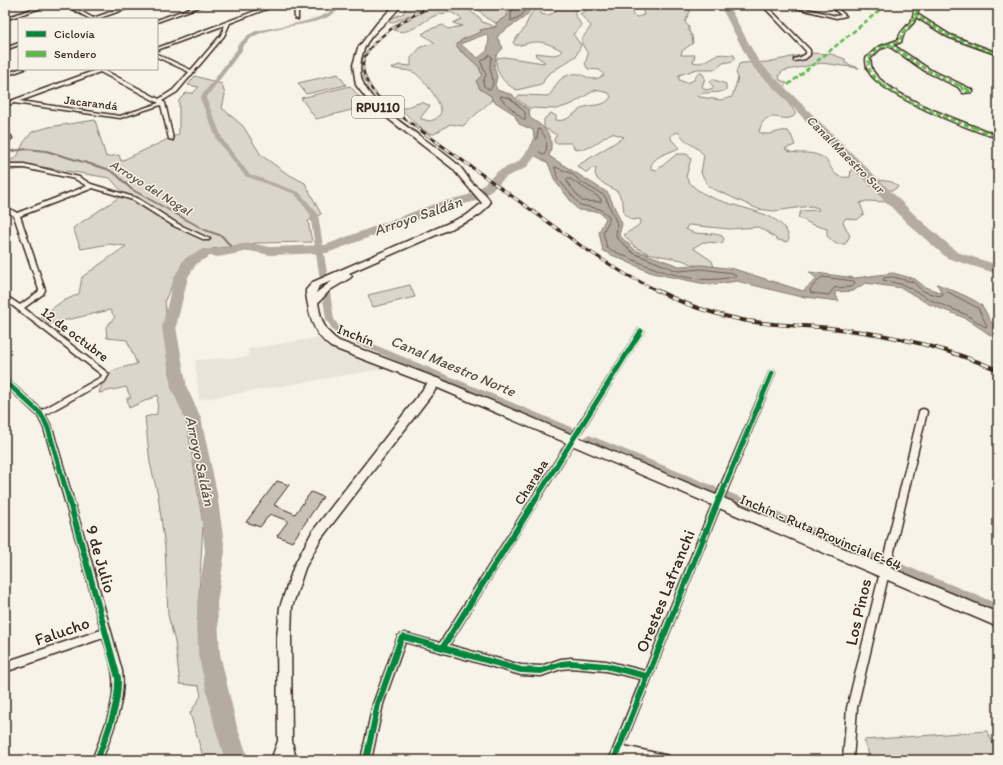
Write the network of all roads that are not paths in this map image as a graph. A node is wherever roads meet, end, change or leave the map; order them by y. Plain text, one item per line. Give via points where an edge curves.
1 (48, 5) edge
2 (67, 5) edge
3 (135, 5) edge
4 (202, 5) edge
5 (275, 5) edge
6 (296, 5) edge
7 (398, 5) edge
8 (764, 5) edge
9 (787, 5) edge
10 (831, 5) edge
11 (923, 5) edge
12 (981, 5) edge
13 (998, 5) edge
14 (914, 14) junction
15 (91, 18) edge
16 (96, 18) edge
17 (296, 18) dead end
18 (5, 19) edge
19 (158, 21) edge
20 (228, 23) junction
21 (18, 44) edge
22 (890, 45) junction
23 (5, 49) edge
24 (158, 49) edge
25 (998, 54) edge
26 (158, 56) edge
27 (796, 60) dead end
28 (20, 70) edge
29 (102, 70) edge
30 (191, 72) junction
31 (5, 75) edge
32 (959, 85) dead end
33 (14, 102) junction
34 (161, 102) junction
35 (5, 105) edge
36 (5, 132) edge
37 (998, 137) edge
38 (171, 139) dead end
39 (5, 143) edge
40 (5, 166) edge
41 (93, 186) junction
42 (5, 208) edge
43 (17, 215) junction
44 (207, 239) dead end
45 (5, 297) edge
46 (20, 308) junction
47 (641, 331) dead end
48 (772, 373) dead end
49 (5, 382) edge
50 (435, 382) junction
51 (923, 412) dead end
52 (41, 414) junction
53 (572, 440) junction
54 (717, 501) junction
55 (884, 571) junction
56 (998, 620) edge
57 (106, 633) junction
58 (443, 647) junction
59 (5, 667) edge
60 (646, 676) junction
61 (285, 741) junction
62 (618, 750) junction
63 (847, 757) edge
64 (97, 760) edge
65 (278, 760) edge
66 (288, 760) edge
67 (366, 760) edge
68 (614, 760) edge
69 (665, 760) edge

1 - 18 street
2 - 15 street
3 - 16 street
4 - 19 street
5 - 20 street
6 - 17 street
7 - 50 main road, Inchín / RPU110 via 361,48 356,65 360,85 376,106 455,166 472,188 485,199 484,205 476,213 394,251 327,288 313,302 318,328 330,341
8 - 27 street via 808,51 806,57
9 - 10 street via 844,16
11 - 14 street
12 - 13 street
14 - 22 street via 913,21 902,33 902,39
14 - 25 street via 948,36
20 - 24 street
20 - 30 street, Jacarandá via 223,35
21 - 23 street
22 - 32 street via 927,70
22 - 37 street via 877,50 868,61 879,81 912,103
26 - 30 street
28 - 31 street
29 - 33 street
29 - 34 street
30 - 34 street, Jacarandá via 171,95
33 - 34 street, Jacarandá via 120,117
33 - 35 street
34 - 38 street
36 - 39 street via 10,138
40 - 41 street via 24,166 77,178
41 - 43 street
41 - 44 street via 135,199 176,225
42 - 43 street
43 - 46 street via 42,290
45 - 46 street, 12 de octubre
46 - 52 street, 12 de octubre via 106,374 103,379
47 - 53 street, Charaba
48 - 54 street, Orestes Lafranchi
49 - 52 street, 9 de Julio
50 - 53 main road, Inchín - Ruta Provincial E-64
50 - 61 main road via 316,536 300,566 286,607
51 - 55 street, Los Pinos
52 - 57 street, 9 de Julio via 48,428
53 - 54 main road, Inchín - Ruta Provincial E-64
53 - 58 street, Charaba
54 - 55 main road, Inchín - Ruta Provincial E-64
54 - 60 street, Orestes Lafranchi
55 - 56 main road, Inchín - Ruta Provincial E-64
55 - 63 street, Los Pinos via 852,708
57 - 59 street, Falucho
57 - 64 street, 9 de Julio via 118,682 113,714
58 - 60 street via 521,670 541,671 571,663 606,666
58 - 67 street via 404,637 401,639 378,704
60 - 62 street, Orestes Lafranchi
61 - 65 main road
61 - 66 main road
62 - 68 street, Orestes Lafranchi
62 - 69 street

